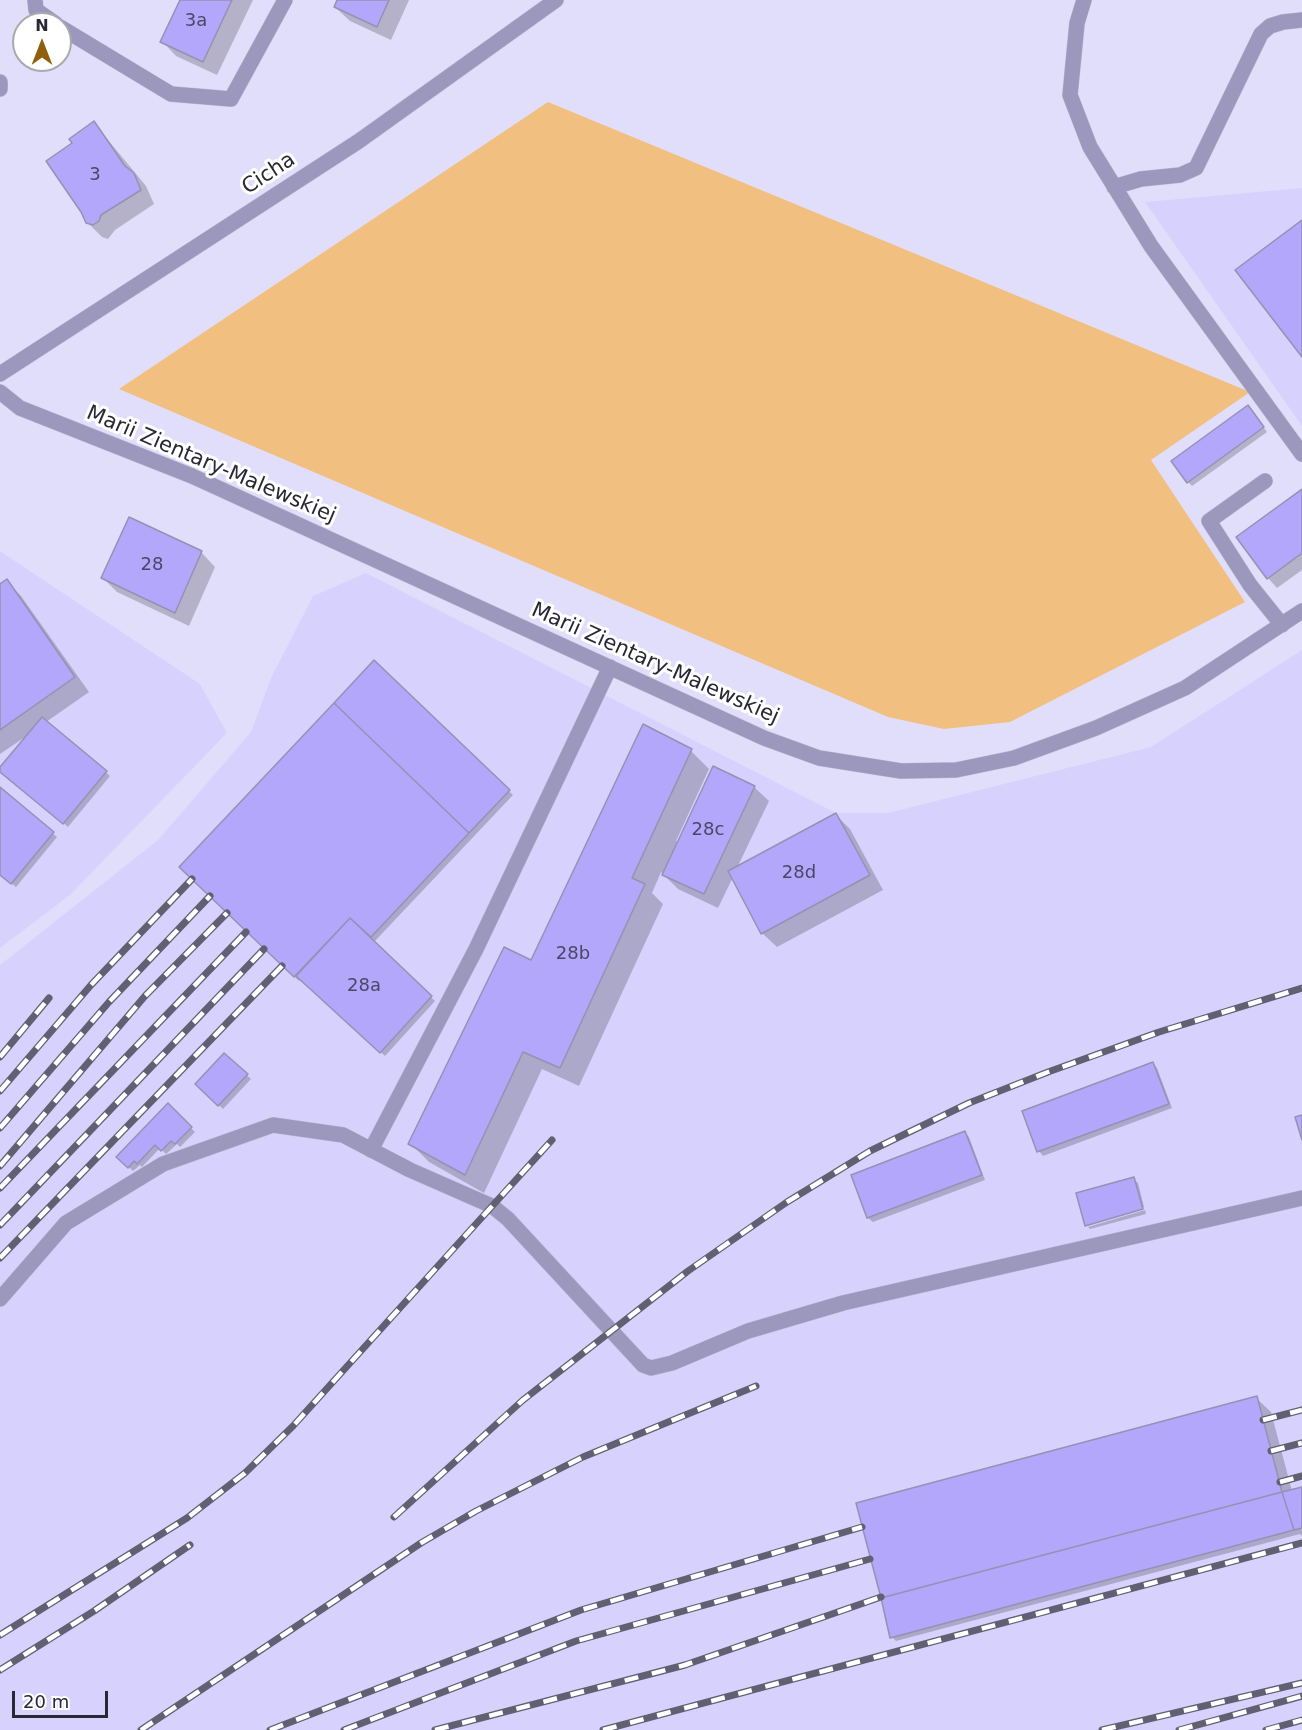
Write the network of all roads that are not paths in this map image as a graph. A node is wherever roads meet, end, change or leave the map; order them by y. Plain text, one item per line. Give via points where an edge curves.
1 (285, 0) edge
2 (556, 0) edge
3 (1084, 0) edge
4 (1302, 20) edge
5 (72, 34) edge
6 (0, 82) edge
7 (0, 89) edge
8 (1114, 187) junction
9 (0, 375) edge
10 (0, 392) edge
11 (1302, 454) edge
12 (1265, 481) dead end
13 (1302, 611) edge
14 (1282, 625) junction
15 (610, 667) junction
16 (371, 1150) junction
17 (1302, 1198) edge
18 (0, 1299) edge

1 - 5 street via 231,99 171,94
2 - 9 street, Cicha via 358,141
3 - 8 street via 1077,23 1070,95 1090,147
4 - 8 street via 1270,26 1261,33 1196,168 1180,175 1141,179
6 - 7 street
8 - 11 street via 1151,246
10 - 15 street, Marii Zientary-Malewskiej via 20,408 192,476
12 - 14 street via 1209,521 1250,585
13 - 14 street, Marii Zientary-Malewskiej
14 - 15 street, Marii Zientary-Malewskiej via 1185,688 1096,728 1014,758 956,770 901,771 819,758 764,738
15 - 16 street via 476,949
16 - 17 street via 492,1206 643,1365 651,1368 748,1331 843,1303
16 - 18 street via 343,1135 273,1125 163,1164 66,1223

